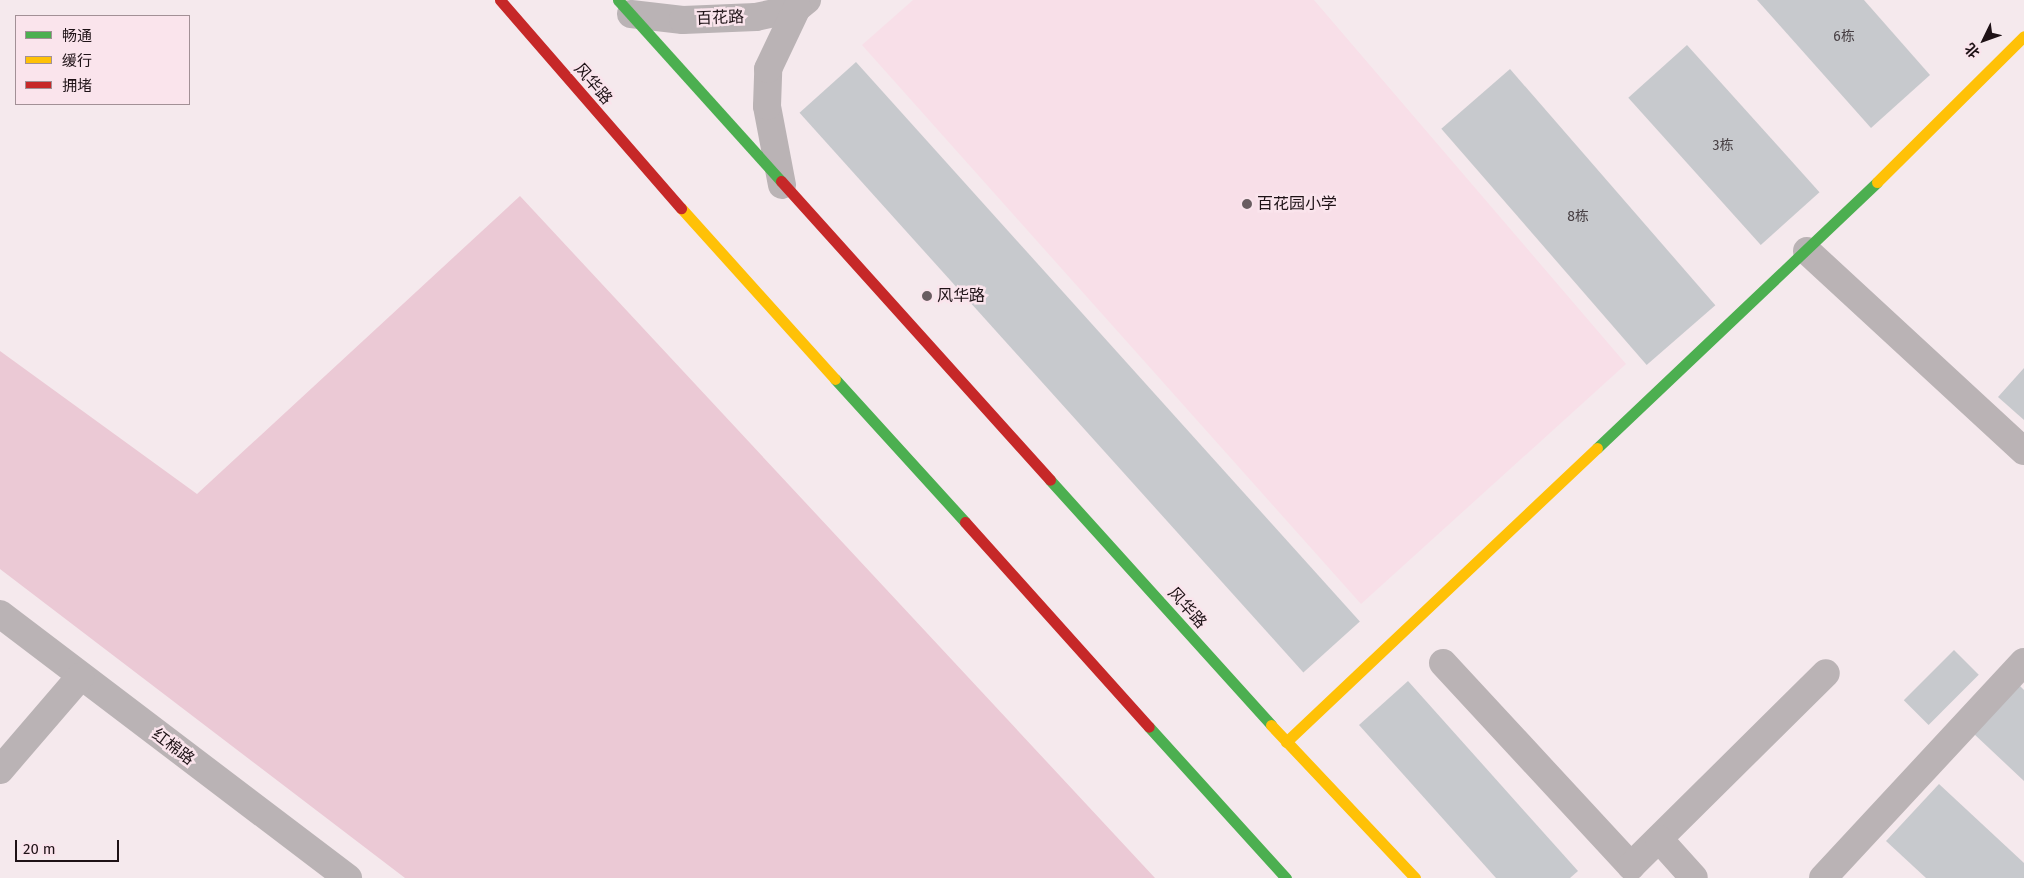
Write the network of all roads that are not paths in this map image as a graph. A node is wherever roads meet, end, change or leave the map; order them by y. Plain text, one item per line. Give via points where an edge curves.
1 (500, 0) edge
2 (802, 4) edge
3 (624, 7) edge
4 (2024, 36) edge
5 (782, 185) junction
6 (1807, 251) junction
7 (2024, 451) edge
8 (0, 614) edge
9 (2024, 662) edge
10 (1443, 663) dead end
11 (1826, 673) dead end
12 (80, 677) junction
13 (1286, 742) junction
14 (0, 770) edge
15 (1658, 839) junction
16 (348, 878) edge
17 (1286, 878) edge
18 (1415, 878) edge
19 (1694, 878) edge
20 (1822, 878) edge

1 - 17 main road, 风华路 via 627,148
2 - 3 street, 百花路 via 756,17 683,20
2 - 5 street via 768,69 767,106
3 - 5 main road, 风华路
4 - 6 main road
5 - 13 main road, 风华路
6 - 7 street
6 - 13 main road
8 - 12 street, 红棉路
9 - 20 street
10 - 15 street via 1631,866
11 - 15 street
12 - 14 street
12 - 16 street, 红棉路
13 - 18 main road, 风华路
15 - 19 street

